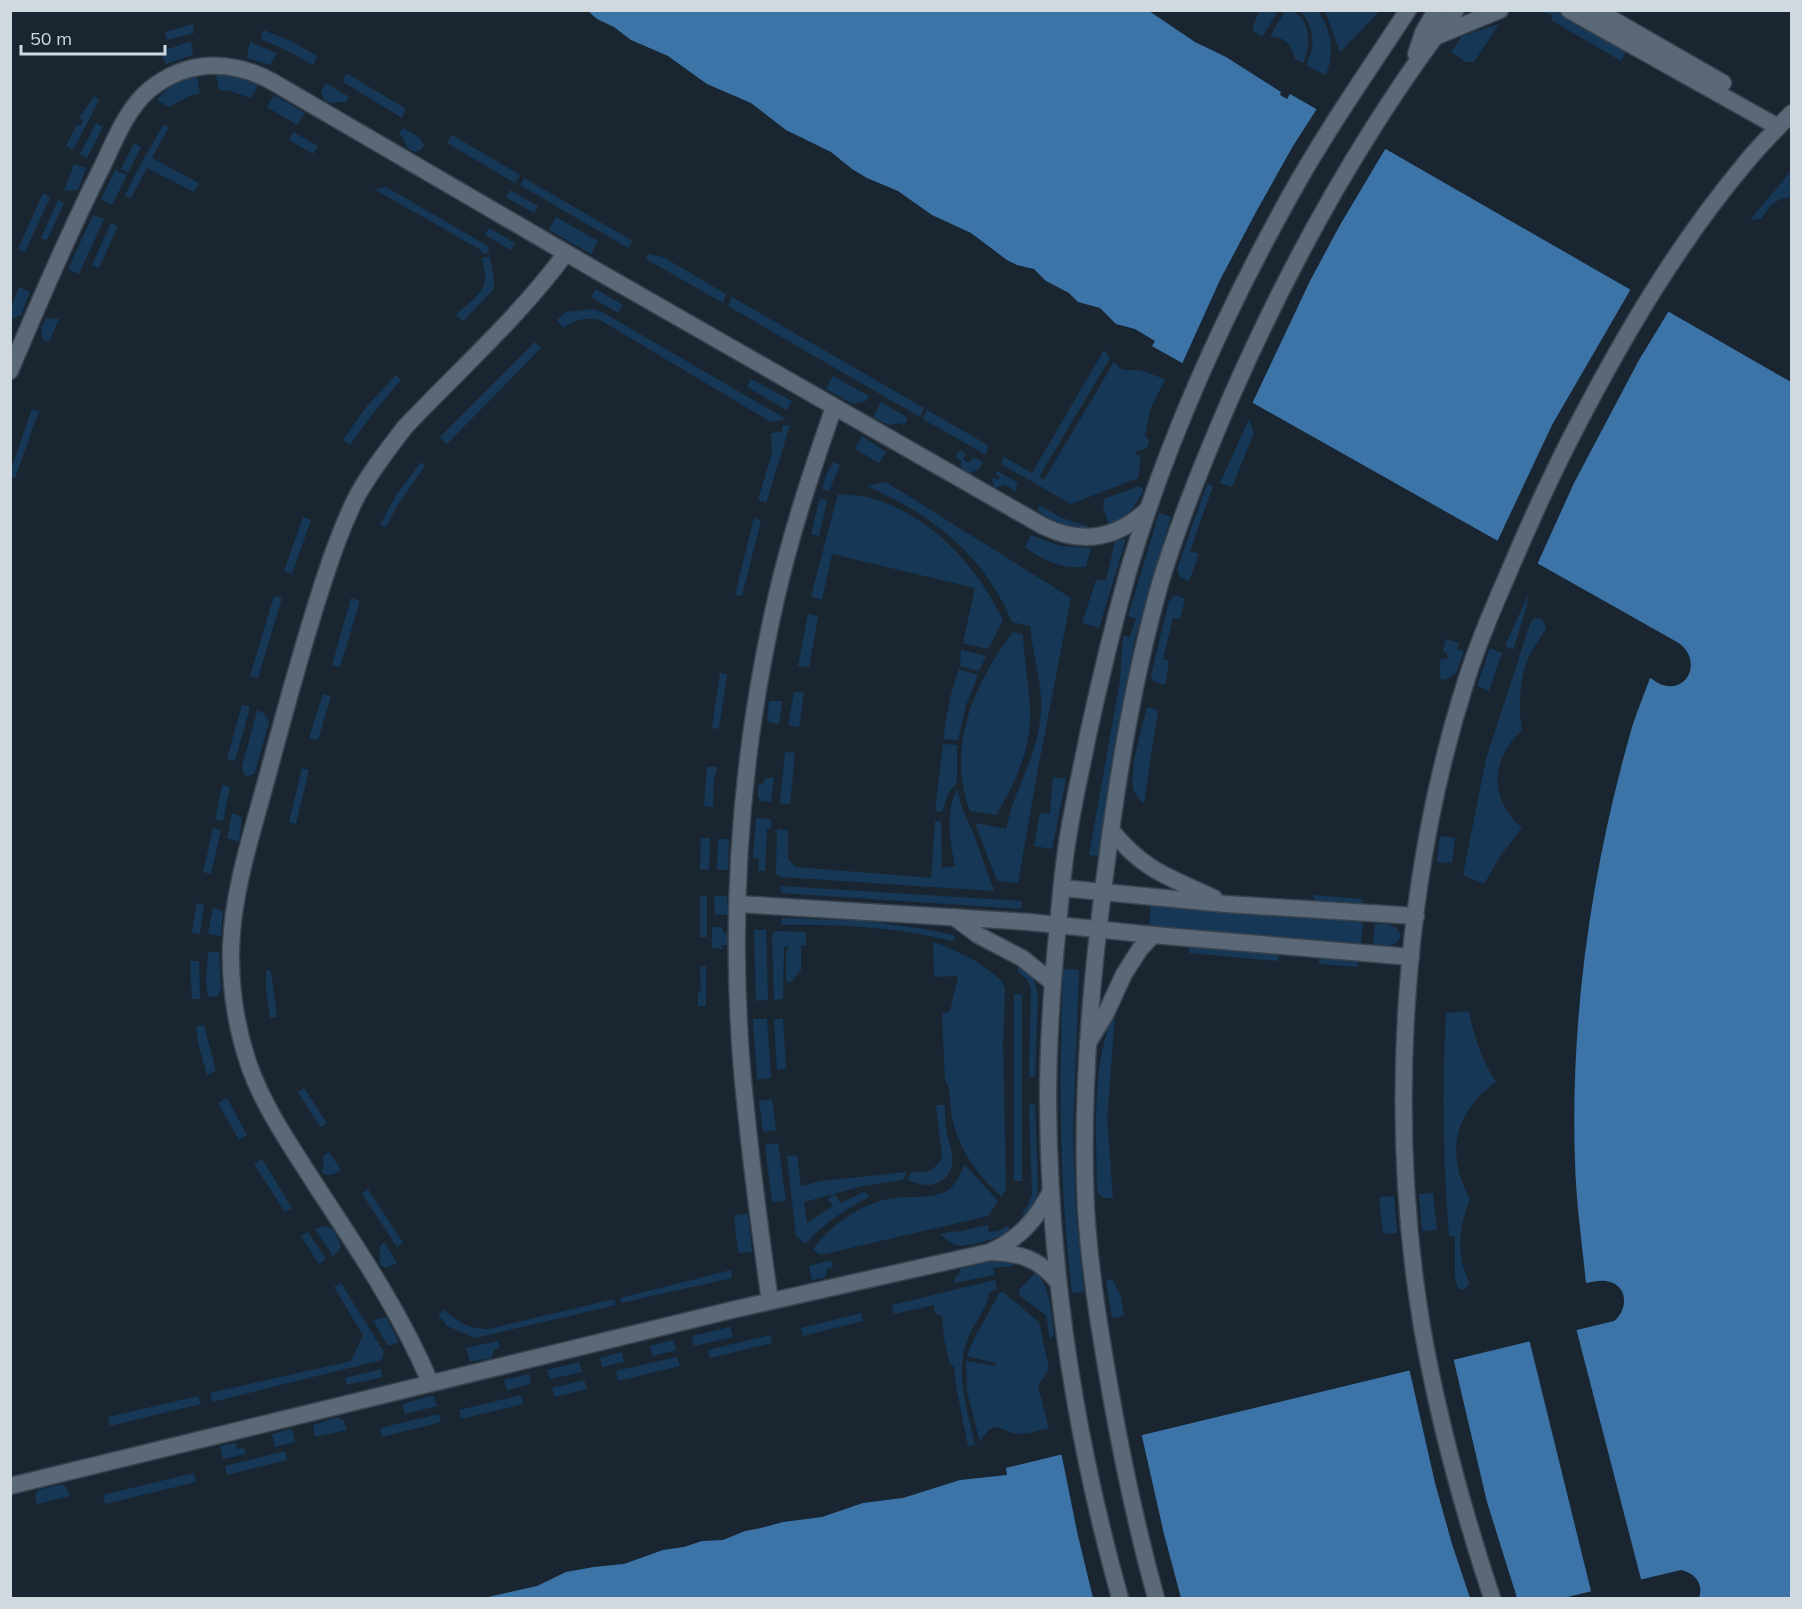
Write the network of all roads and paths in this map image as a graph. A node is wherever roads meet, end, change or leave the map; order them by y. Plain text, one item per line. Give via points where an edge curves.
1 (1408, 10) edge
2 (1436, 10) edge
3 (1456, 10) edge
4 (1500, 10) edge
5 (1569, 10) edge
6 (1596, 10) edge
7 (1605, 10) edge
8 (1619, 24) junction
9 (1434, 38) junction
10 (1414, 67) junction
11 (1785, 120) edge
12 (566, 253) junction
13 (10, 371) edge
14 (834, 407) junction
15 (1149, 508) junction
16 (1111, 830) junction
17 (1062, 888) junction
18 (1103, 892) junction
19 (738, 904) junction
20 (1226, 904) junction
21 (1416, 916) junction
22 (953, 917) junction
23 (1058, 925) junction
24 (1098, 929) junction
25 (1153, 935) junction
26 (1411, 957) junction
27 (1052, 982) junction
28 (1087, 1044) junction
29 (1051, 1191) junction
30 (990, 1252) junction
31 (1058, 1282) junction
32 (770, 1300) junction
33 (429, 1382) junction
34 (10, 1486) edge
35 (1120, 1599) edge
36 (1156, 1599) edge
37 (1492, 1599) edge

1 - 15 street via 1317,150 1268,236 1190,399
2 - 10 street via 1423,33
3 - 9 street
4 - 9 street
5 - 11 street
6 - 8 street
7 - 8 street
8 - 11 street
9 - 10 street
10 - 16 street via 1350,164 1308,238 1223,416 1158,594 1134,693
11 - 21 street via 1716,199 1672,262 1589,402 1548,484 1468,674 1436,794
12 - 13 street via 261,75 234,67 193,68 159,83 127,117 62,250
12 - 14 street
12 - 33 street via 522,307 405,427 358,495 335,545 290,691 250,841 233,923 234,1003 242,1043 258,1089 373,1272 410,1337
14 - 15 street via 1054,531 1077,537 1100,536 1121,529
14 - 19 street via 796,518 767,642 747,772
15 - 17 street via 1103,665
16 - 18 street
16 - 20 street via 1151,869
17 - 18 street
17 - 23 street
18 - 20 street
18 - 24 street
19 - 22 street
19 - 32 street via 742,1068
20 - 21 street
21 - 26 street
22 - 23 street
22 - 27 street via 1022,958
23 - 24 street
23 - 27 street
24 - 25 street
24 - 28 street
25 - 26 street
25 - 28 street via 1124,974
26 - 37 street via 1405,1133 1409,1221 1422,1325 1448,1447
27 - 29 street via 1048,1063
28 - 36 street via 1086,1213 1100,1335 1130,1493
29 - 30 street via 1026,1229
29 - 31 street
30 - 31 street via 1033,1259
30 - 32 street
31 - 35 street via 1076,1405
32 - 33 street
33 - 34 street

